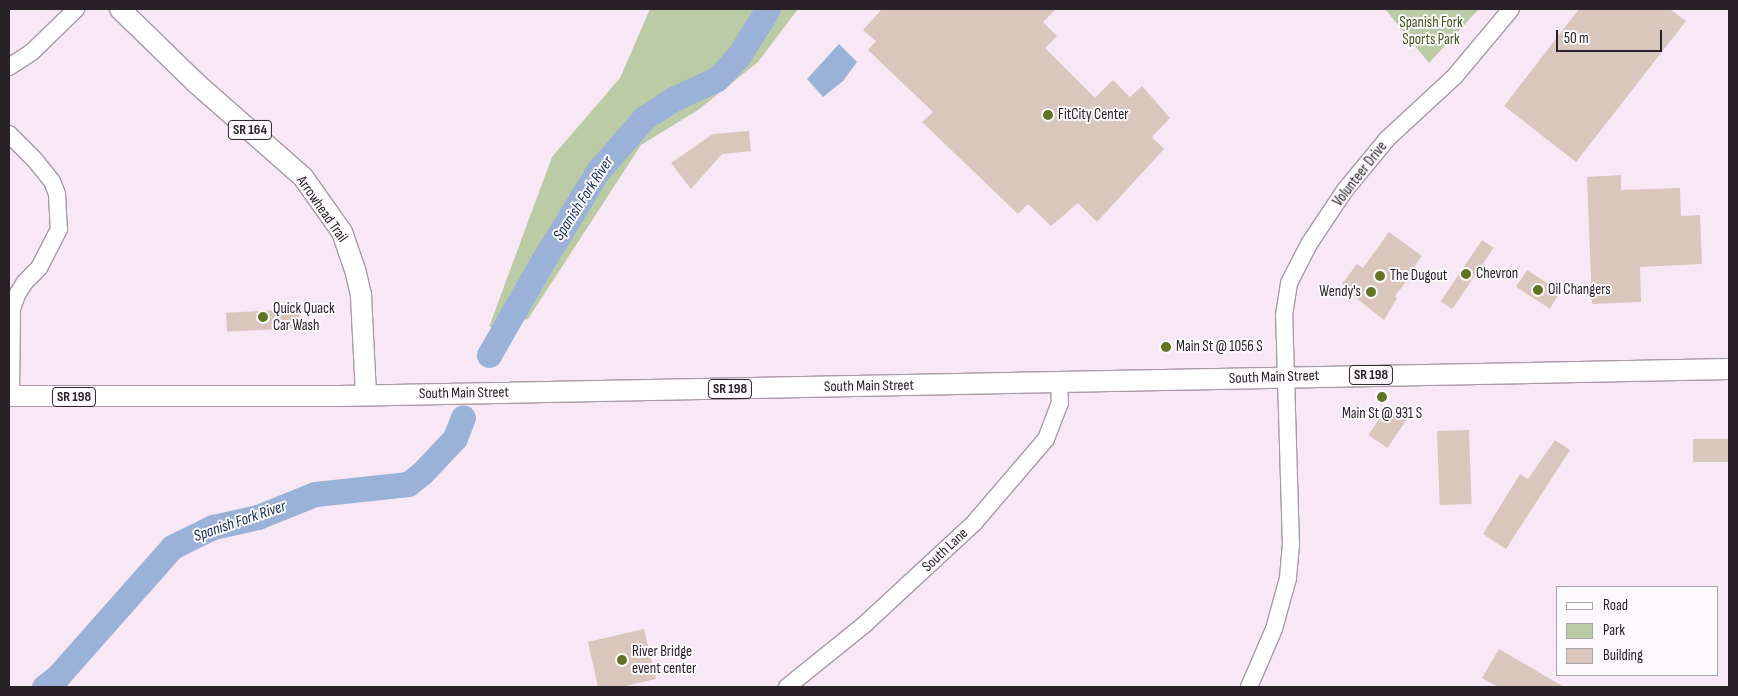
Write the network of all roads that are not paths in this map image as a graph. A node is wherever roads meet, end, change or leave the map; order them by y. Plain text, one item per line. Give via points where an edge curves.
1 (76, 9) edge
2 (120, 9) edge
3 (1511, 9) edge
4 (9, 67) edge
5 (9, 134) edge
6 (1729, 369) edge
7 (1285, 376) junction
8 (1058, 382) junction
9 (366, 394) junction
10 (10, 396) edge
11 (787, 687) edge
12 (1249, 687) edge

1 - 4 street via 32,52
2 - 9 main road, Arrowhead Trail / SR 164 via 196,83 303,177 342,232 360,296
3 - 7 street, Volunteer Drive via 1455,76 1387,139 1345,190 1309,244 1289,283 1284,314
5 - 10 street via 52,181 57,194 59,229 55,242 39,268 25,282 12,309
6 - 7 main road, South Main Street / SR 198
7 - 8 main road, South Main Street / SR 198
7 - 12 street, Volunteer Drive via 1291,546 1288,578 1274,630
8 - 9 main road, South Main Street / SR 198
8 - 11 street, South Lane via 1060,403 1046,439 974,523 865,624
9 - 10 main road, South Main Street / SR 198

